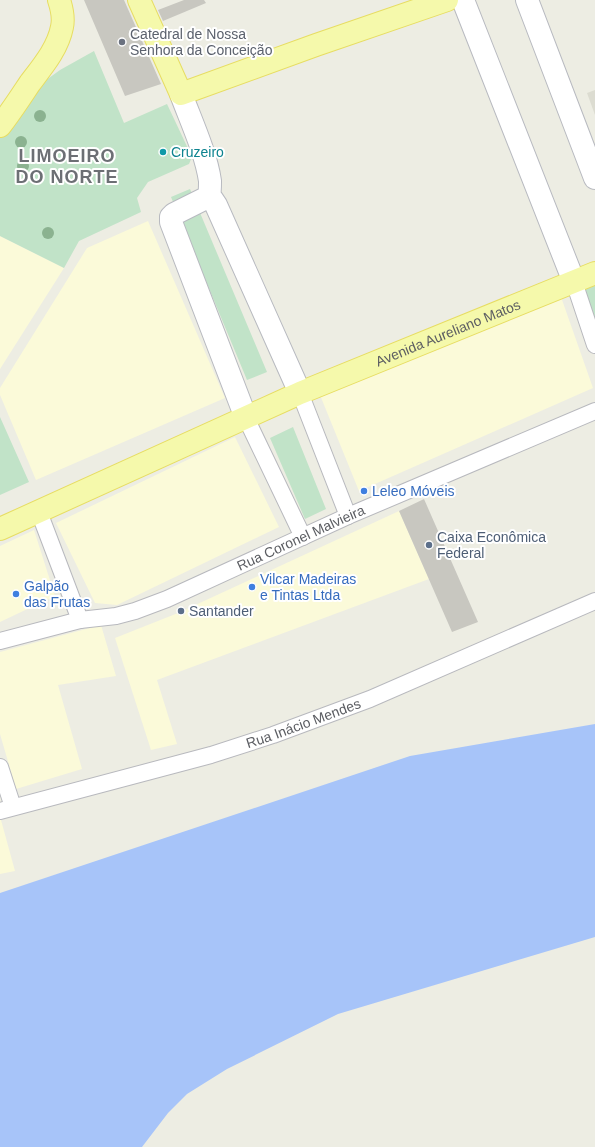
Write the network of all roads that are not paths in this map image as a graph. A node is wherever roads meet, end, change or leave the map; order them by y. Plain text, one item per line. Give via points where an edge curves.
1 (59, 0) edge
2 (139, 0) edge
3 (447, 0) edge
4 (463, 0) edge
5 (527, 0) edge
6 (181, 94) junction
7 (0, 126) edge
8 (595, 178) edge
9 (209, 197) junction
10 (595, 273) edge
11 (574, 282) junction
12 (595, 344) edge
13 (300, 393) junction
14 (595, 411) edge
15 (246, 418) junction
16 (39, 512) junction
17 (348, 516) junction
18 (0, 529) edge
19 (303, 537) junction
20 (595, 601) edge
21 (80, 620) junction
22 (0, 641) edge
23 (0, 767) edge
24 (7, 809) edge

1 - 7 main road via 62,12 59,38
2 - 6 main road
3 - 6 main road
4 - 11 street
5 - 8 street
6 - 9 street via 207,168 210,182
9 - 13 street via 216,205
9 - 15 street via 174,214 171,222
10 - 11 main road, Avenida Aureliano Matos
11 - 12 street
11 - 13 main road, Avenida Aureliano Matos
13 - 15 main road, Avenida Aureliano Matos
13 - 17 street
14 - 17 street, Rua Coronel Malvieira
15 - 16 main road, Avenida Aureliano Matos
15 - 19 street
16 - 18 main road, Avenida Aureliano Matos
16 - 21 street
17 - 19 street, Rua Coronel Malvieira
19 - 21 street, Rua Coronel Malvieira via 135,611
20 - 24 street, Rua Inácio Mendes via 370,699 273,735 211,755
21 - 22 street, Rua Coronel Malvieira
23 - 24 street

